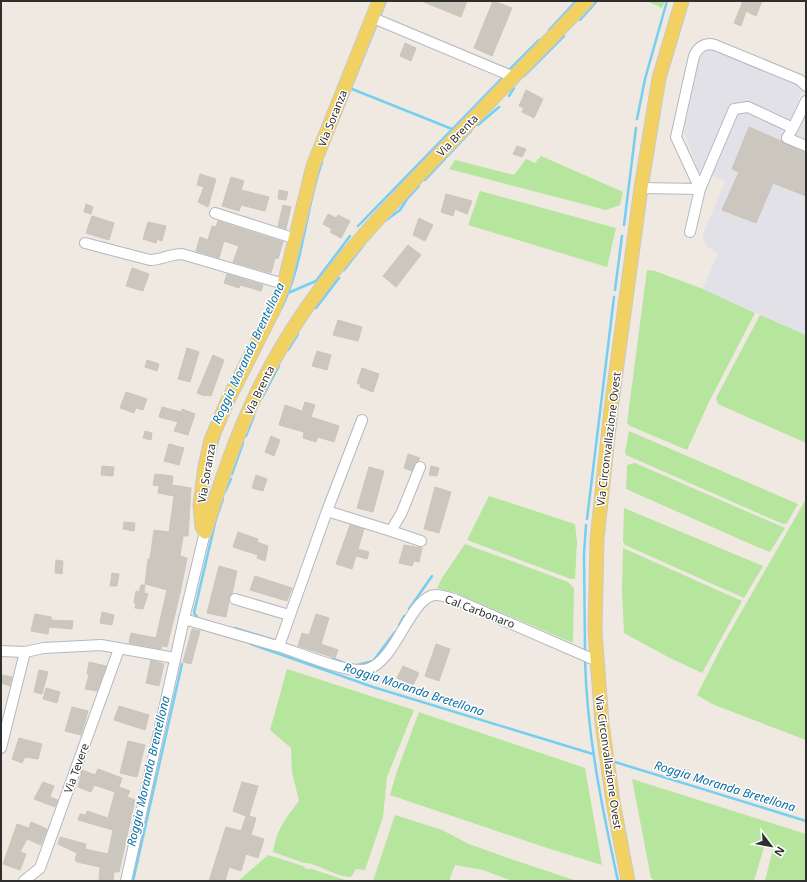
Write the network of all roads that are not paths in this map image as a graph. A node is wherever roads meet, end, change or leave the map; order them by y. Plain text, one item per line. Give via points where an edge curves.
1 (379, 1) edge
2 (587, 1) edge
3 (682, 1) edge
4 (373, 18) junction
5 (514, 77) junction
6 (806, 86) edge
7 (806, 101) edge
8 (793, 128) junction
9 (806, 146) edge
10 (641, 188) junction
11 (700, 189) junction
12 (215, 213) dead end
13 (690, 232) dead end
14 (296, 239) junction
15 (85, 244) dead end
16 (284, 284) junction
17 (362, 420) dead end
18 (420, 467) dead end
19 (328, 511) junction
20 (391, 531) junction
21 (205, 532) junction
22 (420, 541) dead end
23 (235, 599) dead end
24 (289, 615) junction
25 (184, 619) junction
26 (279, 646) junction
27 (119, 649) junction
28 (1, 651) edge
29 (25, 652) junction
30 (175, 658) junction
31 (597, 661) junction
32 (1, 748) edge
33 (24, 881) edge
34 (126, 881) edge
35 (628, 881) edge

1 - 4 main road, Via Soranza
2 - 5 main road, Via Brenta
3 - 10 main road, Via Circonvallazione Ovest via 659,78
4 - 5 street
4 - 14 main road, Via Soranza via 313,166
5 - 21 main road, Via Brenta via 365,231 305,310 277,354 248,412 218,488
6 - 11 street via 800,80 715,45 705,45 696,51 676,137
7 - 8 street
8 - 9 street via 787,138
8 - 11 street via 748,107 734,109
10 - 11 street
10 - 31 main road, Via Circonvallazione Ovest via 611,409 597,539
11 - 13 street
12 - 14 street
14 - 16 main road, Via Soranza
15 - 16 street via 150,260 182,254
16 - 21 main road, Via Soranza via 274,309 229,396 211,440 200,505 202,527
17 - 19 street
18 - 20 street via 402,512
19 - 20 street
19 - 24 street
20 - 22 street
21 - 25 street, Via Brenta
23 - 24 street
24 - 26 street
25 - 26 street, Cal Carbonaro
25 - 30 street, Via Brenta
26 - 31 street, Cal Carbonaro via 346,668 366,670 386,657 420,605 429,597 436,595 457,600
27 - 29 street via 102,645
27 - 30 street
27 - 33 street, Via Tevere via 40,868
28 - 29 street
29 - 32 street
30 - 34 street, Via Brenta
31 - 35 main road, Via Circonvallazione Ovest via 604,740

